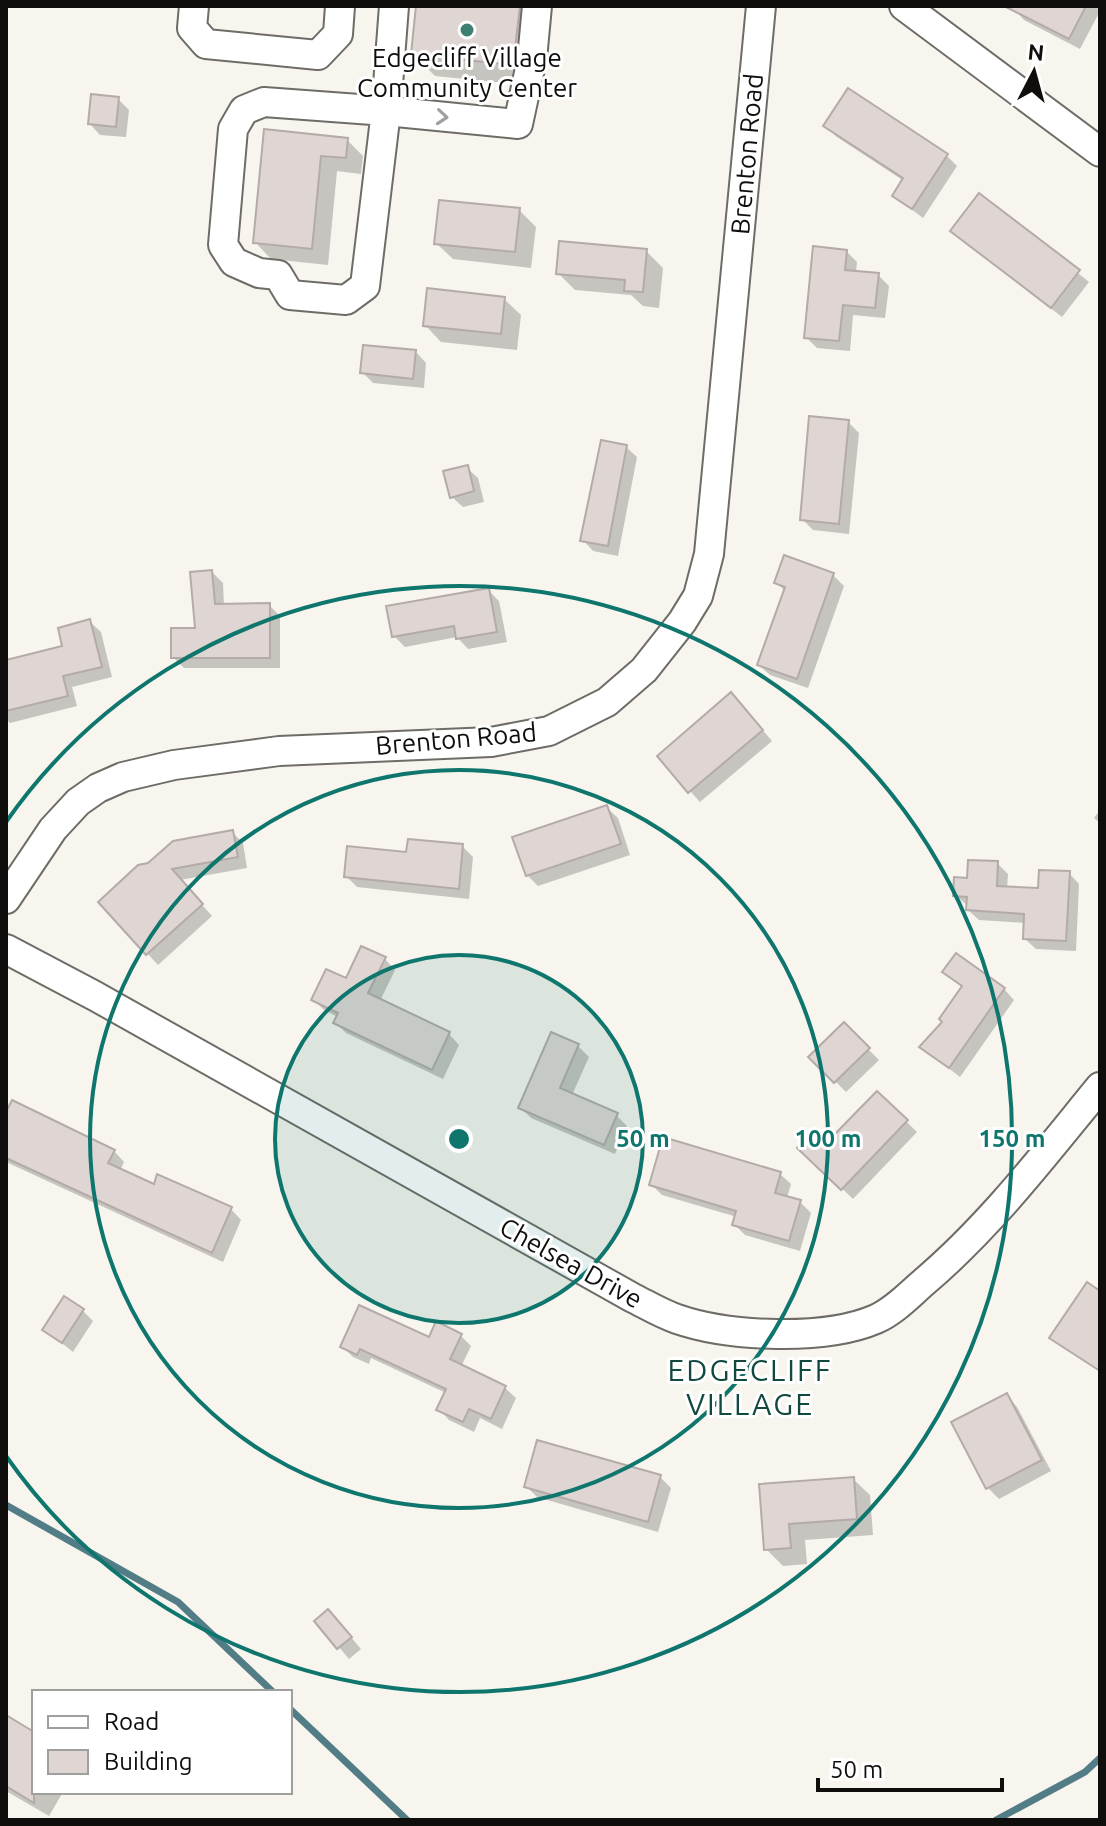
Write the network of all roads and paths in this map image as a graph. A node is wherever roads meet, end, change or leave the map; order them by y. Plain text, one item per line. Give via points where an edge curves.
1 (194, 6) edge
2 (340, 6) edge
3 (394, 6) edge
4 (537, 6) edge
5 (761, 6) edge
6 (904, 6) edge
7 (386, 111) junction
8 (1100, 152) edge
9 (6, 899) edge
10 (6, 949) edge
11 (1100, 1087) edge

1 - 2 street via 192,28 206,44 318,55 338,34
3 - 7 street
7 -> 4 street via 518,124
5 - 9 street, Brenton Road via 709,554 698,596 644,670 607,702 549,731 491,742 279,751 123,777 78,802
6 - 8 street
7 - 7 street via 264,102 244,110 233,129 223,245 234,262 278,275 290,295 346,300 365,286
10 - 11 street, Chelsea Drive via 622,1292 675,1319 703,1326 828,1333 892,1310 943,1266 1014,1191

